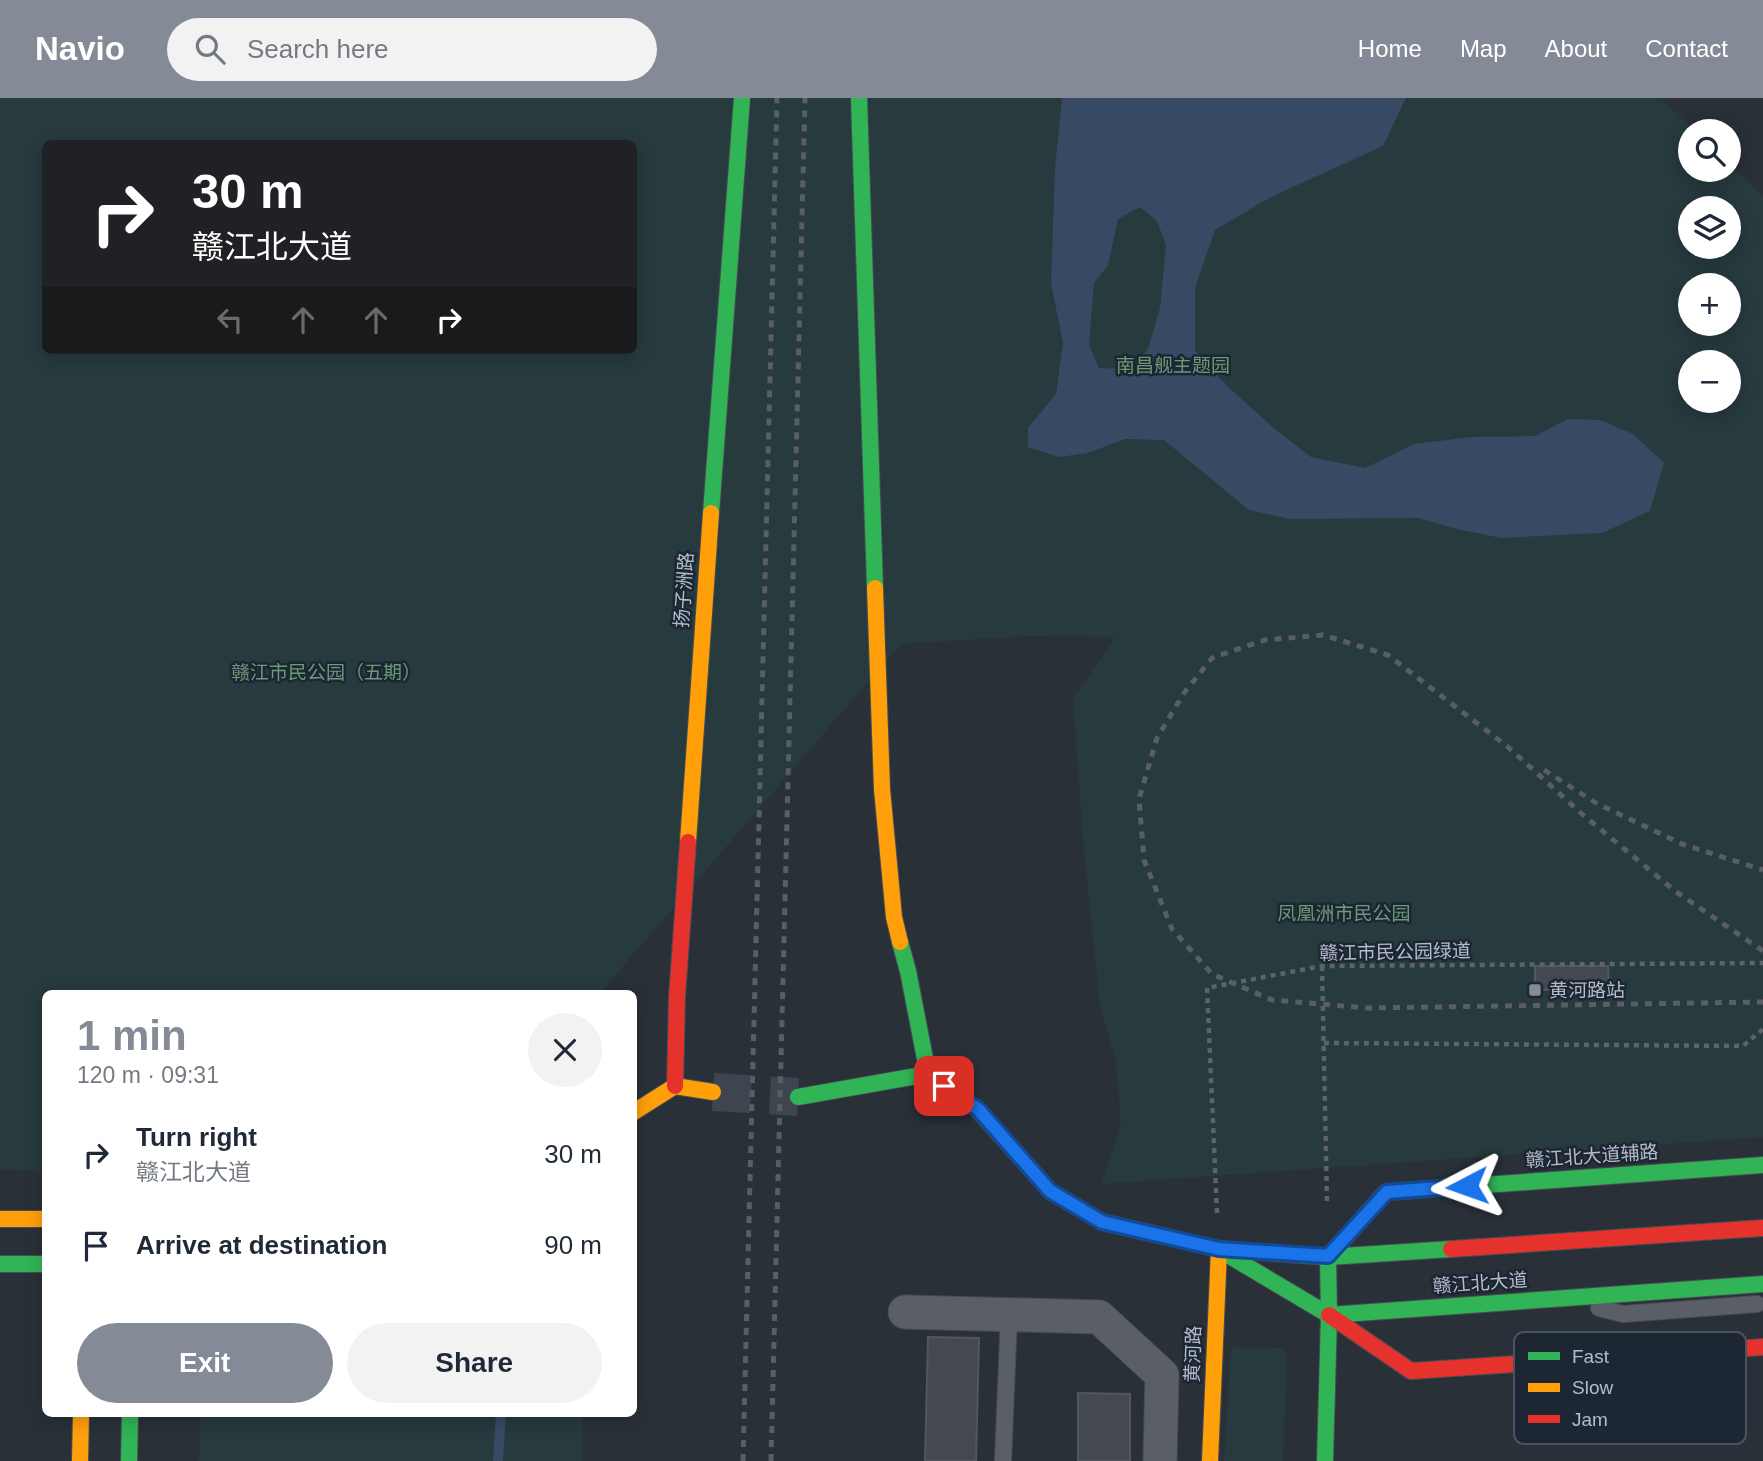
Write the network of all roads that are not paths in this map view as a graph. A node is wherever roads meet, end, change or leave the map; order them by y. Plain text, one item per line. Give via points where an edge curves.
1 (742, 98) edge
2 (859, 98) edge
3 (928, 1074) junction
4 (675, 1086) junction
5 (713, 1092) tunnel mouth
6 (798, 1097) tunnel mouth
7 (637, 1110) edge
8 (637, 1119) edge
9 (1763, 1165) edge
10 (0, 1219) edge
11 (42, 1219) edge
12 (1763, 1227) edge
13 (1219, 1249) junction
14 (1328, 1256) junction
15 (0, 1264) edge
16 (42, 1264) edge
17 (1763, 1284) edge
18 (1559, 1298) junction
19 (1763, 1303) edge
20 (905, 1312) dead end
21 (1009, 1315) junction
22 (1329, 1315) junction
23 (1514, 1364) edge
24 (81, 1417) edge
25 (130, 1417) edge
26 (80, 1461) edge
27 (129, 1461) edge
28 (1003, 1461) edge
29 (1160, 1461) edge
30 (1210, 1461) edge
31 (1325, 1461) edge

1 - 4 main road, 扬子洲路 via 678,983
2 - 3 main road via 882,789 894,917
3 - 6 main road
3 - 13 main road, 赣江北大道 via 978,1109 1050,1191 1102,1222
4 - 5 main road
4 - 7 main road
4 - 8 main road
9 - 14 main road, 赣江北大道辅路 via 1387,1192
10 - 11 main road
12 - 14 main road, 赣江北大道
13 - 14 main road, 赣江北大道
13 - 22 main road, 赣江北大道
13 - 30 main road, 黄河路
14 - 22 main road
15 - 16 main road
17 - 18 main road, 赣江北大道
18 - 19 lane via 1623,1314
18 - 22 main road, 赣江北大道
20 - 21 street
21 - 28 lane
21 - 29 street via 1098,1317 1162,1375
22 - 23 main road via 1411,1371
22 - 31 main road
24 - 26 main road
25 - 27 main road

